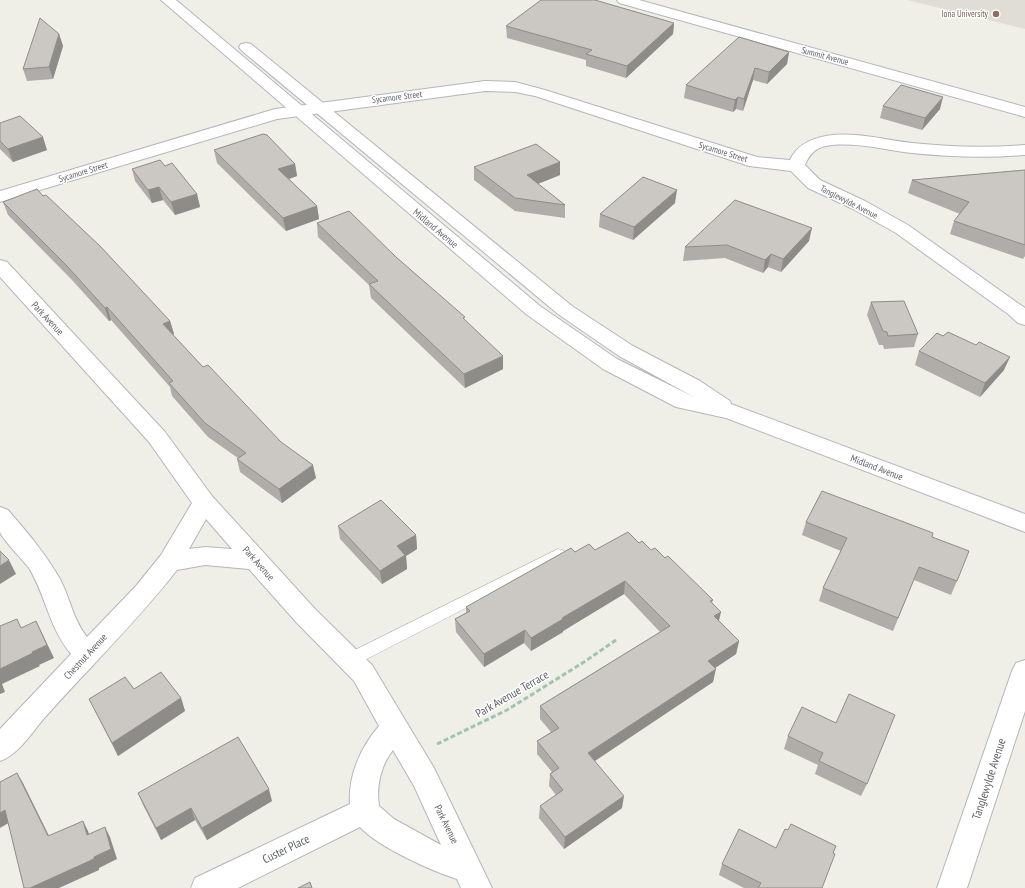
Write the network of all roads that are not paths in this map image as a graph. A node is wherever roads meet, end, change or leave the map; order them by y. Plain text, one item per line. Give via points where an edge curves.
1 (168, 0) edge
2 (624, 0) edge
3 (232, 36) dead end
4 (320, 107) junction
5 (297, 110) junction
6 (1025, 112) edge
7 (1025, 150) edge
8 (796, 166) junction
9 (0, 197) edge
10 (0, 266) edge
11 (1022, 313) edge
12 (730, 411) junction
13 (204, 502) junction
14 (0, 516) edge
15 (1025, 523) edge
16 (558, 554) edge
17 (256, 560) junction
18 (170, 562) junction
19 (87, 654) junction
20 (350, 660) junction
21 (1025, 671) edge
22 (395, 727) junction
23 (0, 749) edge
24 (366, 810) junction
25 (473, 878) edge
26 (206, 888) edge
27 (952, 888) edge

1 - 5 street, Midland Avenue
2 - 6 street, Summit Avenue
3 - 4 street, Midland Avenue
4 - 5 street, Sycamore Street
4 - 8 street, Sycamore Street via 485,86 515,87 755,162
4 - 12 street, Midland Avenue via 565,310 626,351 693,386
5 - 9 street, Sycamore Street via 275,114
5 - 12 street, Midland Avenue via 533,310 610,364 684,402
7 - 8 street via 1001,153 951,152 843,139 810,146 799,155
8 - 11 street, Tanglewylde Avenue via 814,184 902,229
10 - 13 street, Park Avenue via 158,437
12 - 15 street, Midland Avenue
13 - 17 street, Park Avenue
13 - 18 street, Chestnut Avenue
14 - 19 street via 37,561 51,586 72,637
16 - 20 lane
17 - 18 street via 205,556
17 - 20 street, Park Avenue
18 - 19 street, Chestnut Avenue via 145,593
19 - 23 street, Chestnut Avenue
20 - 22 street, Park Avenue via 363,673
21 - 27 street, Tanglewylde Avenue
22 - 24 street via 376,752 366,778
22 - 25 street, Park Avenue via 424,777
24 - 25 street via 374,821 386,830
24 - 26 street, Custer Place

